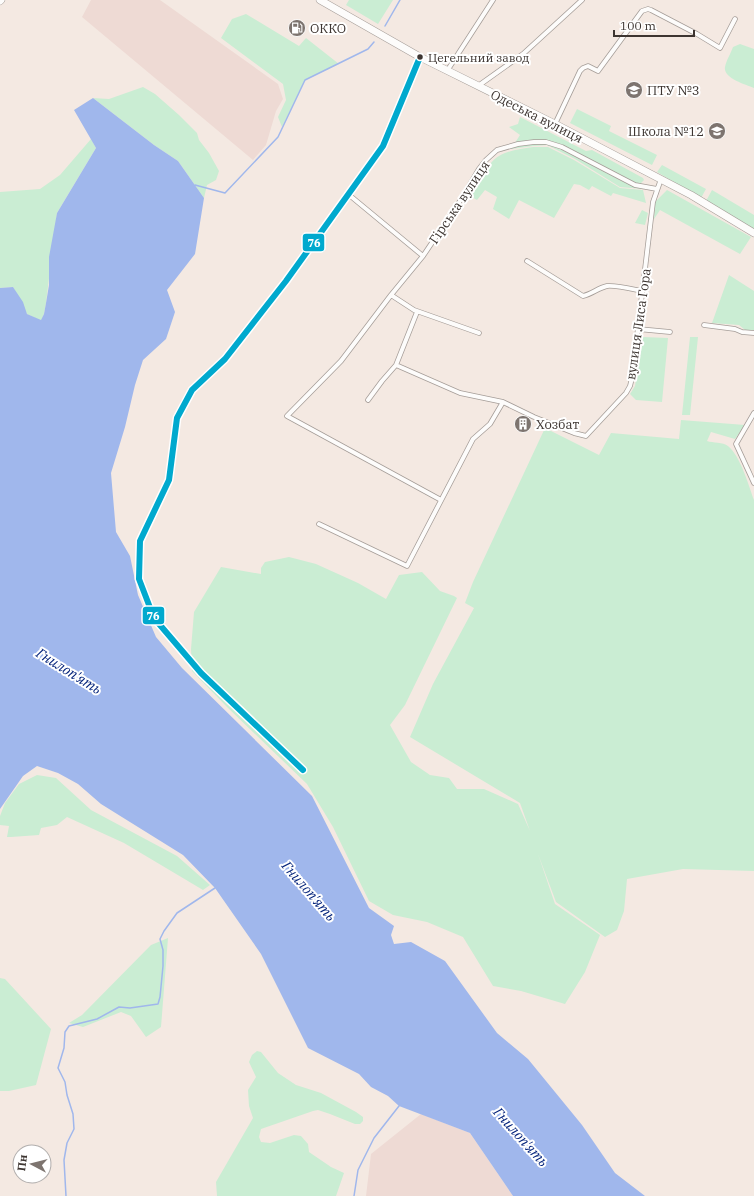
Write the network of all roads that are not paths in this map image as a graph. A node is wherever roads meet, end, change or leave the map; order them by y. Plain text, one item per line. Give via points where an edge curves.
1 (320, 0) edge
2 (492, 0) edge
3 (582, 0) edge
4 (735, 19) dead end
5 (420, 58) junction
6 (447, 71) junction
7 (478, 86) junction
8 (555, 124) junction
9 (661, 179) junction
10 (657, 189) junction
11 (348, 194) junction
12 (754, 233) edge
13 (423, 256) junction
14 (527, 261) dead end
15 (642, 291) junction
16 (391, 295) junction
17 (418, 312) junction
18 (704, 325) dead end
19 (638, 329) junction
20 (670, 332) dead end
21 (754, 332) edge
22 (480, 333) dead end
23 (396, 365) junction
24 (368, 400) dead end
25 (502, 402) junction
26 (754, 413) edge
27 (754, 483) edge
28 (441, 500) junction
29 (319, 524) dead end
30 (303, 770) dead end

1 - 5 main road, Одеська вулиця
2 - 6 street
3 - 7 street via 523,54
4 - 8 street via 720,48 651,10 642,11 598,71 588,66 580,71
5 - 6 main road, Одеська вулиця
5 - 11 street via 383,146
6 - 7 main road, Одеська вулиця
7 - 8 main road, Одеська вулиця
8 - 9 main road, Одеська вулиця
9 - 10 street, вулиця Лиса Гора
9 - 12 main road, Одеська вулиця
10 - 13 street, Гірська вулиця via 635,185 562,147 546,142 518,144 497,150 479,169
10 - 15 street, вулиця Лиса Гора via 653,202
11 - 13 street
11 - 30 street via 286,281 225,359 192,390 177,418 169,480 140,541 139,579 154,618 201,673
13 - 16 street, Гірська вулиця
14 - 15 street via 583,296 612,286
15 - 19 street, вулиця Лиса Гора
16 - 17 street
16 - 28 street, Гірська вулиця via 341,361 287,416
17 - 22 street
17 - 23 street
18 - 21 street
19 - 20 street
19 - 25 street, вулиця Лиса Гора via 630,386 626,394 586,436
23 - 24 street
23 - 25 street via 460,393
25 - 28 street via 490,424 473,439
26 - 27 street via 736,444
28 - 29 street via 407,566

